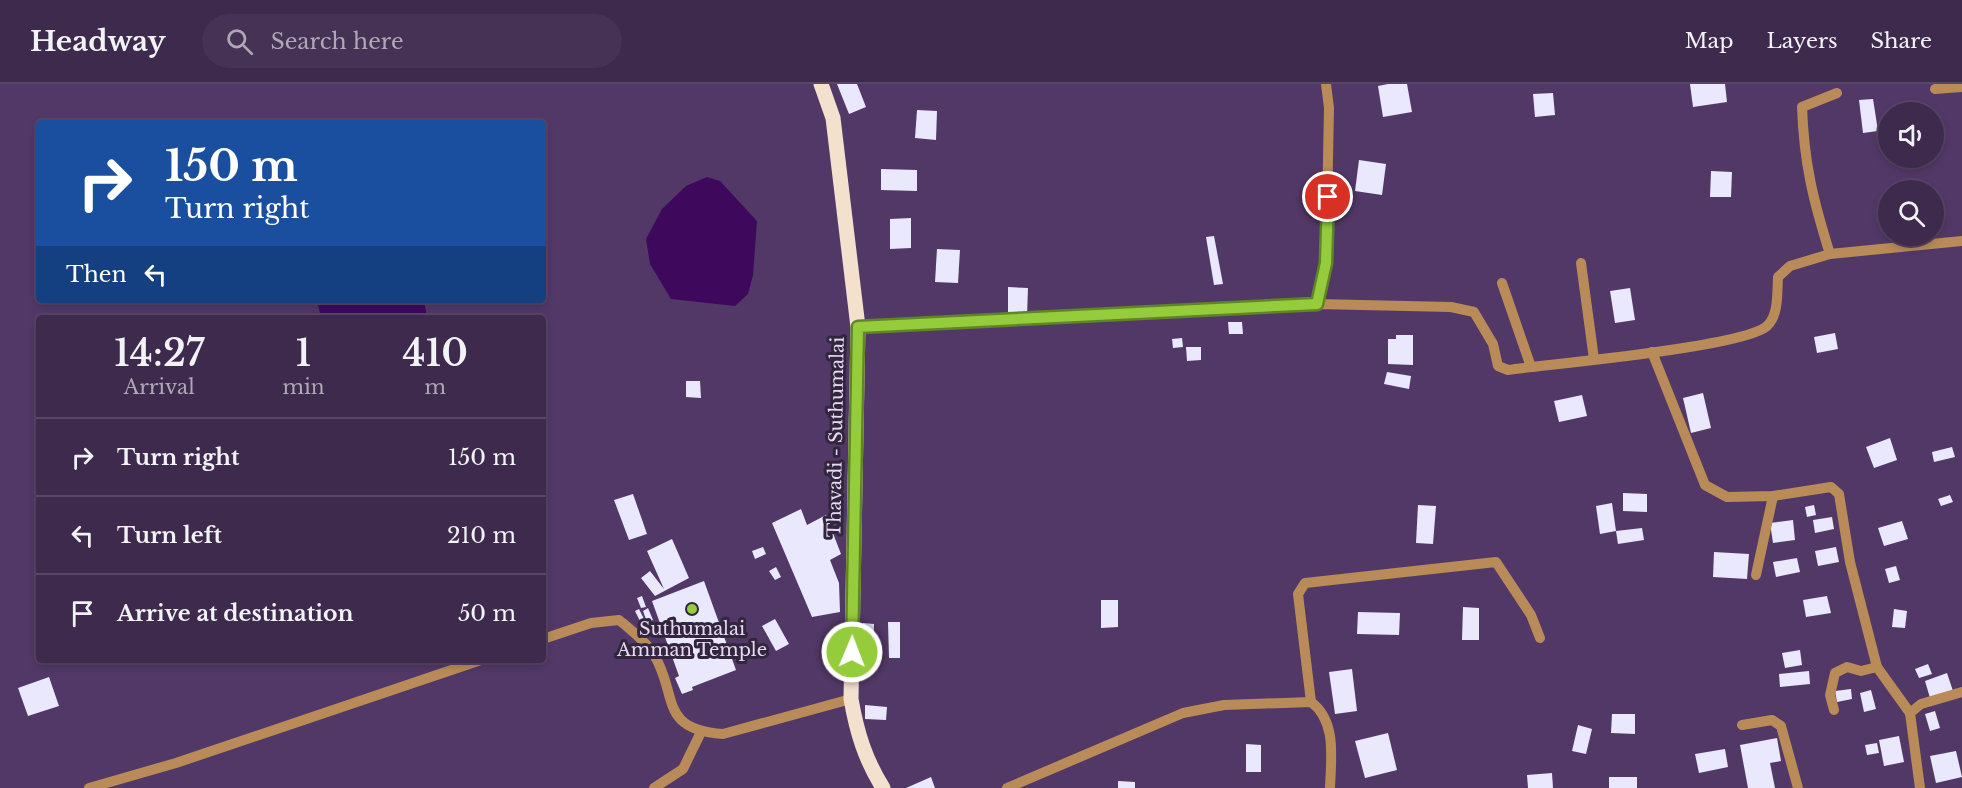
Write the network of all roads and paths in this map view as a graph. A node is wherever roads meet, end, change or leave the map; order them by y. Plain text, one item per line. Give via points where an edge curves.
1 (821, 84) edge
2 (1326, 84) edge
3 (1962, 87) edge
4 (1935, 89) dead end
5 (1837, 93) dead end
6 (1962, 241) edge
7 (1830, 254) junction
8 (1581, 263) dead end
9 (1502, 283) dead end
10 (1317, 304) junction
11 (858, 327) junction
12 (1652, 352) junction
13 (1594, 359) junction
14 (1531, 367) junction
15 (1773, 496) junction
16 (1756, 575) dead end
17 (546, 638) edge
18 (1540, 638) dead end
19 (472, 663) edge
20 (1877, 667) junction
21 (1962, 692) edge
22 (851, 699) junction
23 (1311, 702) junction
24 (1834, 710) dead end
25 (1910, 713) junction
26 (1742, 725) dead end
27 (701, 732) junction
28 (89, 788) edge
29 (654, 788) edge
30 (883, 788) edge
31 (1007, 788) edge
32 (1330, 788) edge
33 (1798, 788) edge
34 (1920, 788) edge

1 - 11 main road, Thavadi - Suthumalai via 833,118
2 - 10 street via 1326,263
3 - 4 street
5 - 7 street via 1802,107 1804,156
6 - 7 street
7 - 12 street via 1790,266 1778,277 1776,307 1768,326 1747,336
8 - 13 street
9 - 14 street
10 - 11 street
10 - 14 street via 1451,307 1474,312 1493,344 1498,366 1508,370
11 - 22 main road, Thavadi - Suthumalai
12 - 13 street
12 - 15 street via 1705,485 1727,497
13 - 14 street
15 - 16 street
15 - 20 street via 1832,487 1839,494 1850,562
17 - 27 street via 591,623 619,620 654,654 678,718
18 - 23 street via 1531,615 1496,562 1305,583 1298,594
19 - 28 street via 176,763
20 - 24 street via 1861,671 1847,667 1835,673 1830,695
20 - 25 street
21 - 25 street via 1921,704
22 - 27 street via 723,734
22 - 30 main road, Thavadi - Suthumalai via 857,736
23 - 31 street via 1224,705 1183,714
23 - 32 street via 1322,710 1331,736
25 - 34 street
26 - 33 street via 1772,720 1781,726
27 - 29 street via 683,769

